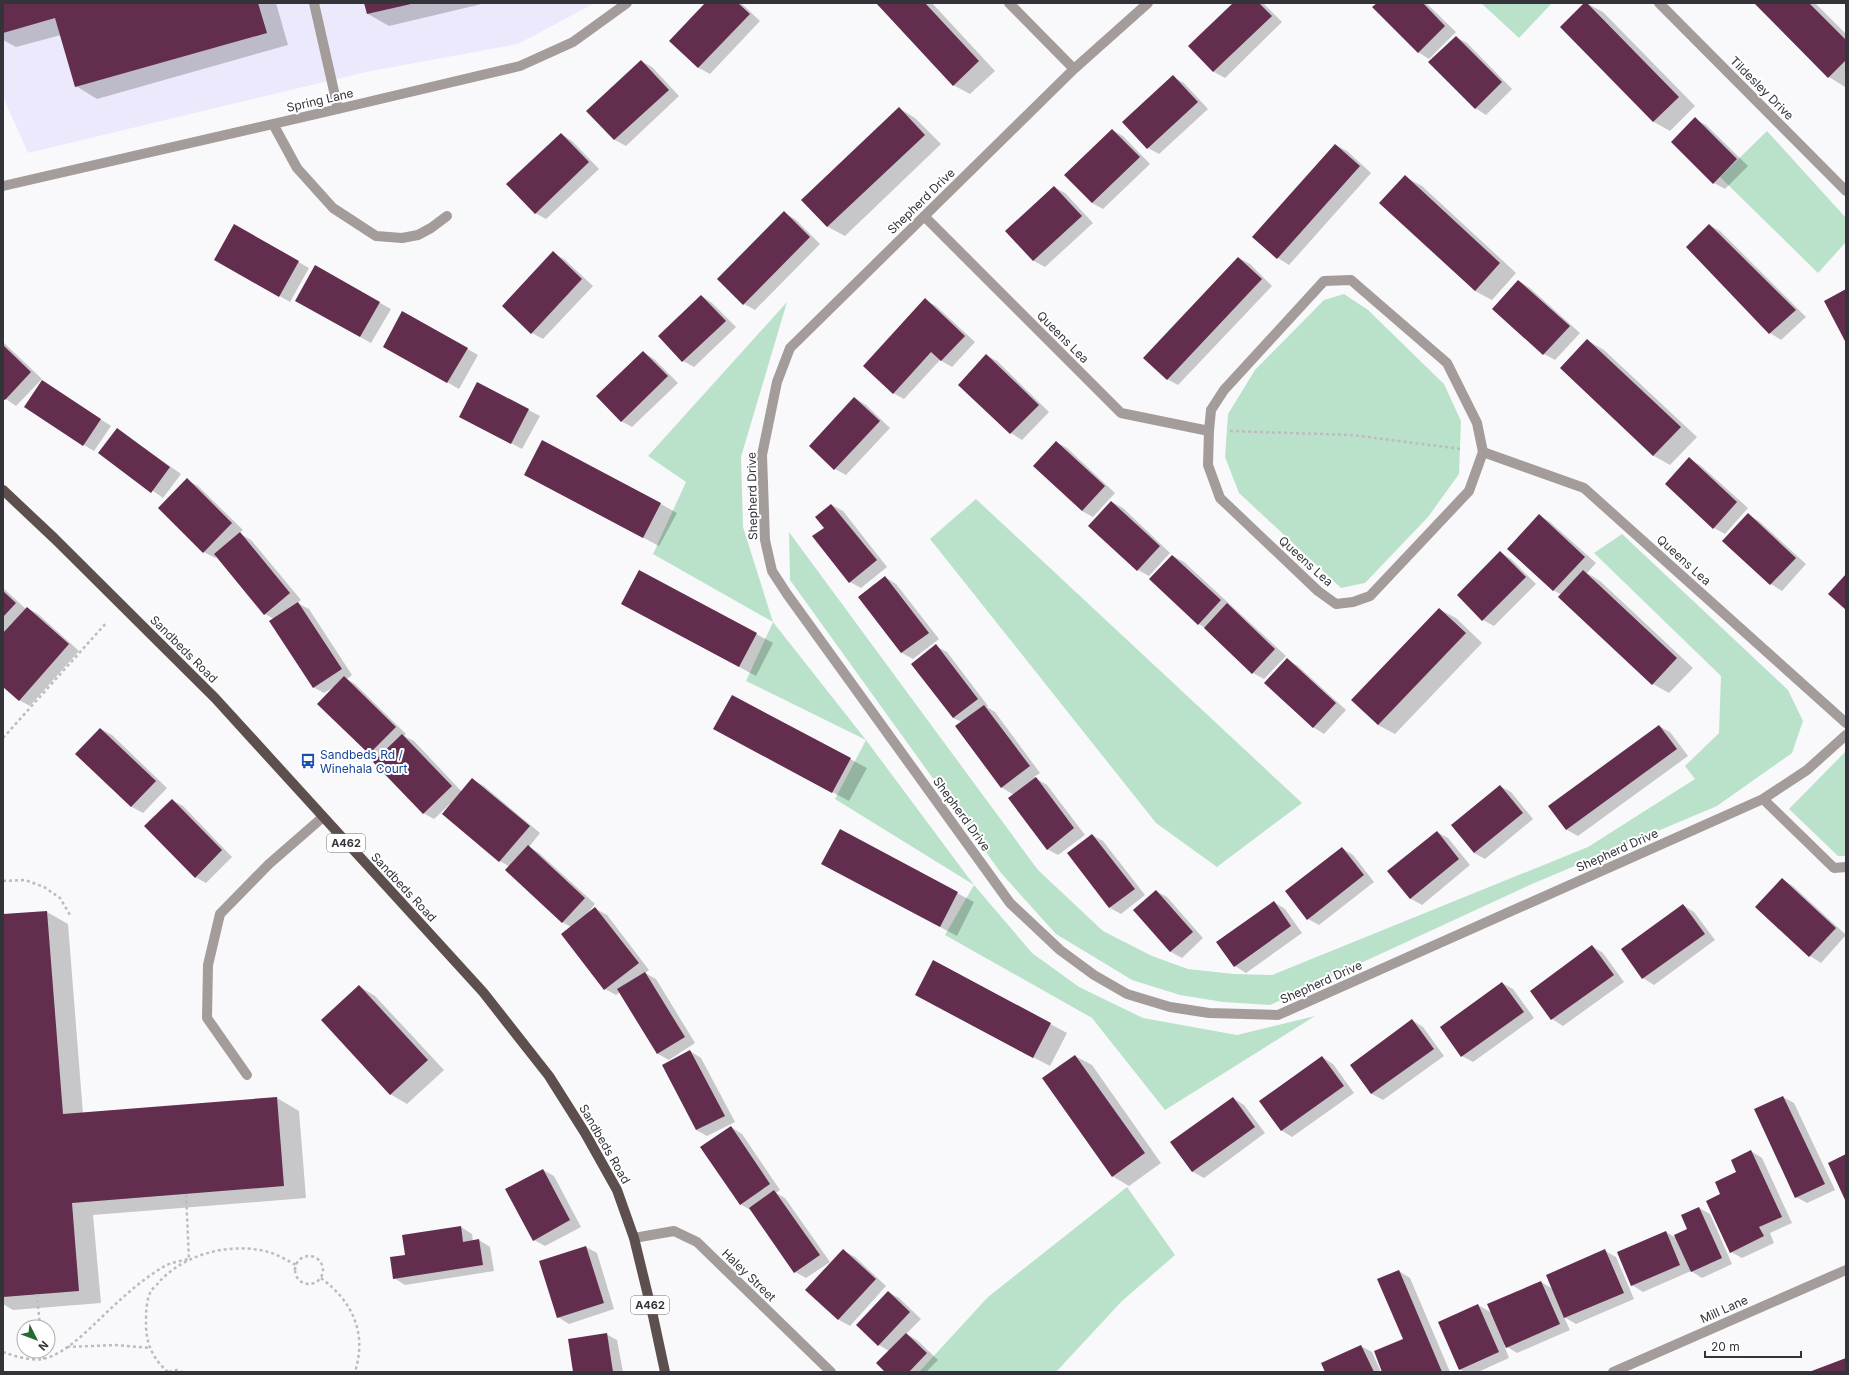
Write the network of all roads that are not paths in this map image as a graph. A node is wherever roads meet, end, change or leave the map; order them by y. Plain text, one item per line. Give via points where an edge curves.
1 (314, 3) edge
2 (627, 3) edge
3 (1009, 3) edge
4 (1148, 3) edge
5 (1659, 3) edge
6 (1074, 69) junction
7 (338, 109) junction
8 (273, 124) junction
9 (3, 186) edge
10 (1846, 191) edge
11 (447, 216) dead end
12 (924, 216) junction
13 (1209, 430) junction
14 (1483, 452) junction
15 (3, 490) edge
16 (1846, 723) edge
17 (1846, 735) edge
18 (1763, 799) junction
19 (323, 818) junction
20 (1846, 867) edge
21 (247, 1075) dead end
22 (634, 1238) junction
23 (1846, 1270) edge
24 (665, 1372) edge
25 (830, 1372) edge
26 (1613, 1372) edge

1 - 7 street
2 - 7 street, Spring Lane via 573,42 520,66
3 - 6 street
4 - 6 street
5 - 10 street, Tildesley Drive
6 - 12 street, Shepherd Drive
7 - 8 street, Spring Lane
8 - 9 street, Spring Lane
8 - 11 street via 297,168 333,208 376,236 402,238 418,235
12 - 13 street, Queens Lea via 1121,413
12 - 18 street, Shepherd Drive via 790,348 777,382 762,454 765,540 772,571 787,594 1010,903 1060,950 1094,975 1127,994 1170,1007 1209,1013 1278,1015
13 - 14 street, Queens Lea via 1211,410 1224,390 1324,281 1352,280 1446,363 1477,423
13 - 14 street, Queens Lea via 1208,465 1220,498 1318,591 1336,604 1370,596 1469,490
14 - 16 street, Queens Lea via 1584,488
15 - 19 main road, Sandbeds Road / A462 via 215,698
17 - 18 street, Shepherd Drive via 1807,770
18 - 20 street via 1834,868
19 - 21 street via 269,864 220,914 208,966 207,1018
19 - 22 main road, Sandbeds Road / A462 via 483,992 549,1076 617,1190
22 - 24 main road, A462
22 - 25 street, Haley Street via 674,1231 697,1242
23 - 26 street, Mill Lane

